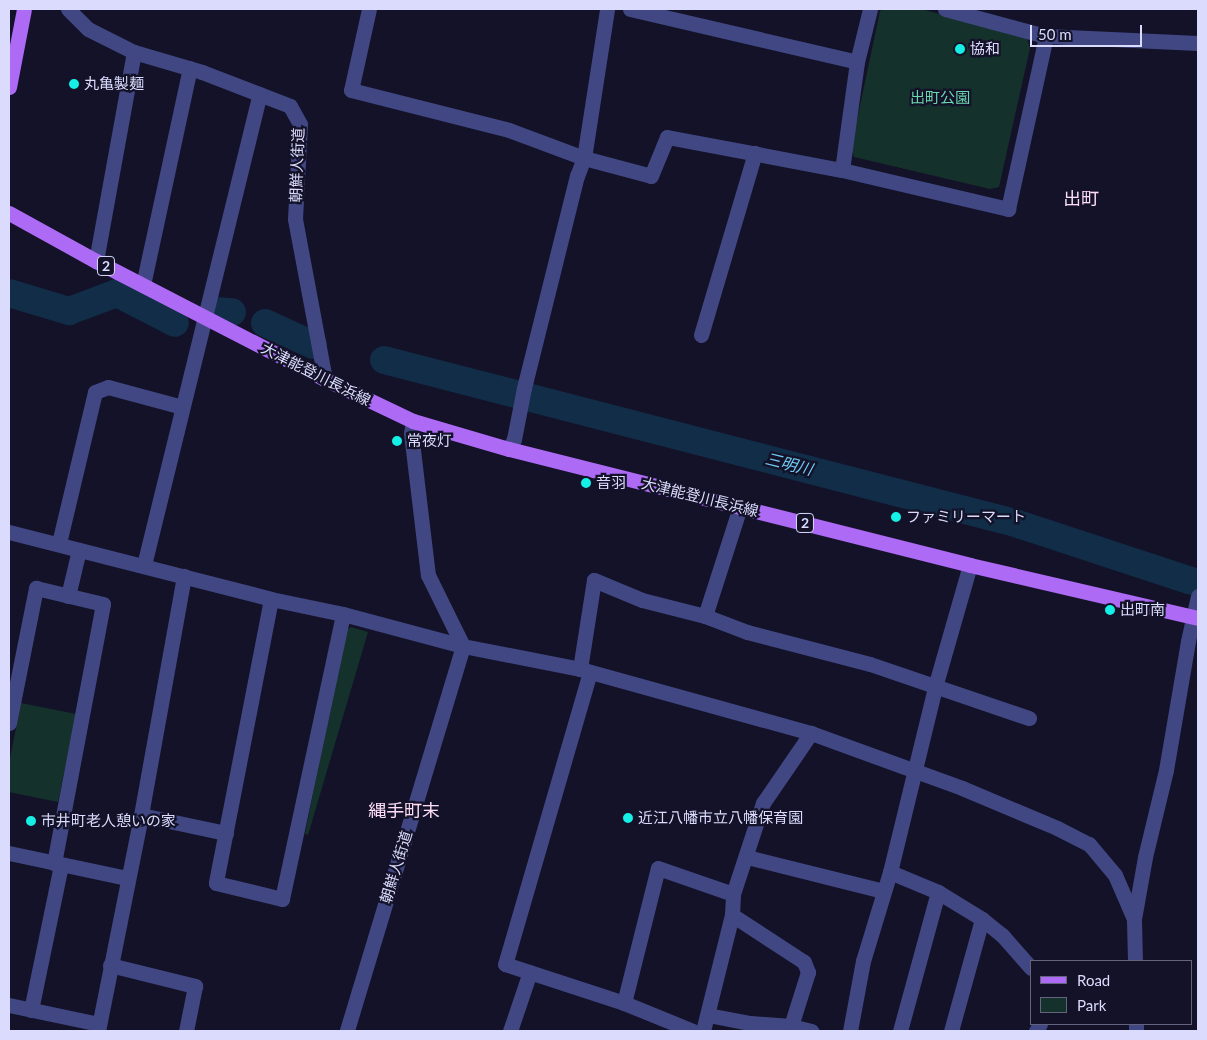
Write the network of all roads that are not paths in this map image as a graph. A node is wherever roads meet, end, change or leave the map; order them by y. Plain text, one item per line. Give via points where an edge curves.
1 (24, 9) edge
2 (68, 9) edge
3 (369, 9) edge
4 (607, 9) edge
5 (630, 9) edge
6 (870, 9) edge
7 (945, 9) edge
8 (973, 12) edge
9 (1046, 36) junction
10 (1198, 43) edge
11 (134, 52) junction
12 (857, 62) junction
13 (190, 68) junction
14 (9, 87) edge
15 (260, 94) junction
16 (755, 153) junction
17 (584, 158) junction
18 (842, 170) junction
19 (9, 213) edge
20 (96, 261) junction
21 (143, 285) junction
22 (206, 317) junction
23 (701, 335) dead end
24 (325, 379) junction
25 (182, 407) junction
26 (413, 421) junction
27 (509, 449) junction
28 (740, 507) junction
29 (9, 532) edge
30 (59, 543) junction
31 (79, 550) junction
32 (144, 565) junction
33 (970, 565) junction
34 (184, 576) junction
35 (68, 596) junction
36 (1198, 596) edge
37 (272, 599) junction
38 (343, 614) junction
39 (705, 616) junction
40 (1196, 617) edge
41 (463, 646) junction
42 (585, 670) junction
43 (935, 687) junction
44 (1029, 718) dead end
45 (9, 723) edge
46 (811, 732) junction
47 (914, 771) junction
48 (141, 816) junction
49 (226, 833) junction
50 (9, 853) edge
51 (747, 857) junction
52 (57, 864) junction
53 (890, 872) junction
54 (127, 878) junction
55 (883, 891) junction
56 (938, 892) junction
57 (733, 894) junction
58 (732, 915) junction
59 (982, 919) junction
60 (1134, 919) junction
61 (1135, 960) edge
62 (110, 965) junction
63 (1030, 967) edge
64 (530, 972) junction
65 (624, 1003) junction
66 (9, 1006) edge
67 (31, 1010) junction
68 (708, 1015) junction
69 (791, 1026) junction
70 (750, 1027) edge
71 (102, 1029) edge
72 (186, 1031) edge
73 (347, 1031) edge
74 (510, 1031) edge
75 (693, 1031) edge
76 (703, 1031) edge
77 (811, 1031) edge
78 (850, 1031) edge
79 (900, 1031) edge
80 (951, 1031) edge

1 - 14 main road
2 - 11 street, 朝鮮人街道 via 88,29
3 - 17 street via 351,90 509,130
4 - 17 street
5 - 12 street
6 - 12 street
7 - 8 street
8 - 9 street
9 - 10 street
9 - 18 street via 1008,209
11 - 13 street, 朝鮮人街道
11 - 20 street
12 - 18 street
13 - 15 street, 朝鮮人街道
13 - 21 street
15 - 22 street
15 - 24 street, 朝鮮人街道 via 290,106 300,124 295,219
16 - 17 street via 667,137 651,176
16 - 18 street
16 - 23 street
17 - 27 street
19 - 20 main road, 大津能登川長浜線 / 2
20 - 21 main road, 大津能登川長浜線 / 2
21 - 22 main road, 大津能登川長浜線 / 2
22 - 24 main road, 大津能登川長浜線 / 2
22 - 25 street
24 - 26 main road, 大津能登川長浜線 / 2
25 - 30 street via 108,387 95,392
25 - 32 street
26 - 27 main road, 大津能登川長浜線 / 2
26 - 41 street via 411,432 428,575
27 - 28 main road, 大津能登川長浜線 / 2
28 - 33 main road, 大津能登川長浜線 / 2
28 - 39 street
29 - 30 street
30 - 31 street
31 - 32 street
31 - 35 street
32 - 34 street
33 - 40 main road, 大津能登川長浜線 / 2
33 - 43 street
34 - 37 street
34 - 48 street
35 - 45 street via 36,588
35 - 52 street via 103,604
36 - 40 street
37 - 38 street
37 - 49 street
38 - 41 street
38 - 49 street via 282,899 216,884
39 - 42 street via 642,600 594,580
39 - 43 street via 747,632 870,664
40 - 60 street
41 - 42 street
41 - 73 street, 朝鮮人街道
42 - 46 street
42 - 64 street via 505,964
43 - 44 street
43 - 47 street
46 - 47 street
46 - 51 street via 763,803
47 - 53 street
47 - 60 street via 1089,844 1115,875
48 - 49 street
48 - 54 street
50 - 52 street
51 - 55 street
51 - 57 street
52 - 54 street
52 - 67 street
53 - 55 street
53 - 56 street
54 - 62 street
55 - 78 street via 863,960
56 - 59 street
56 - 79 street
57 - 58 street
57 - 65 street via 658,868
58 - 68 street
58 - 69 street via 804,962 808,972
59 - 63 street via 1002,935
59 - 80 street
60 - 61 street
62 - 71 street
62 - 72 street via 195,986
64 - 65 street
64 - 74 street
65 - 75 street
66 - 67 street
67 - 71 street
68 - 70 street
68 - 76 street
69 - 70 street
69 - 77 street

